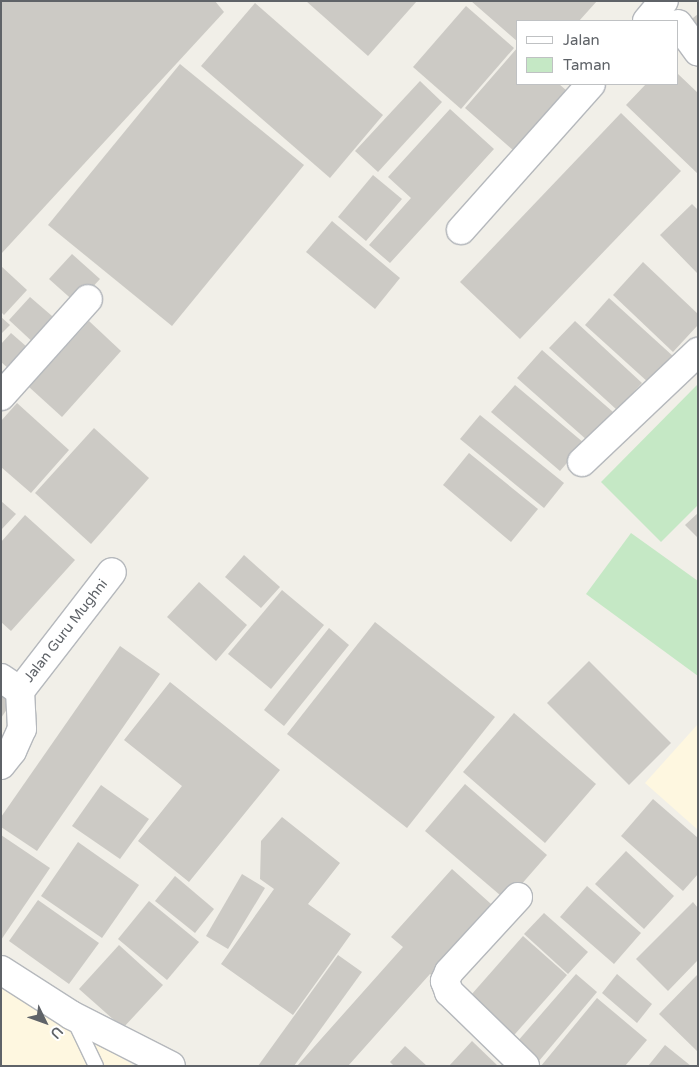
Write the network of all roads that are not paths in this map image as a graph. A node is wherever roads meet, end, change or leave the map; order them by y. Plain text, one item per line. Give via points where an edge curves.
1 (666, 1) edge
2 (648, 20) edge
3 (676, 20) edge
4 (679, 26) edge
5 (698, 52) edge
6 (590, 85) edge
7 (461, 230) dead end
8 (88, 299) dead end
9 (698, 352) edge
10 (1, 396) edge
11 (582, 462) dead end
12 (112, 572) dead end
13 (11, 684) edge
14 (1, 765) edge
15 (518, 897) dead end
16 (1, 970) edge
17 (71, 1015) junction
18 (96, 1066) edge
19 (171, 1066) edge
20 (525, 1066) edge

1 - 2 street
1 - 3 street
4 - 5 street
6 - 7 street
8 - 10 street
9 - 11 street
12 - 13 street, Jalan Guru Mughni
13 - 14 street, Jalan Guru Mughni via 22,730
15 - 20 street via 449,972 445,981 449,992
16 - 17 street
17 - 18 lane
17 - 19 street

